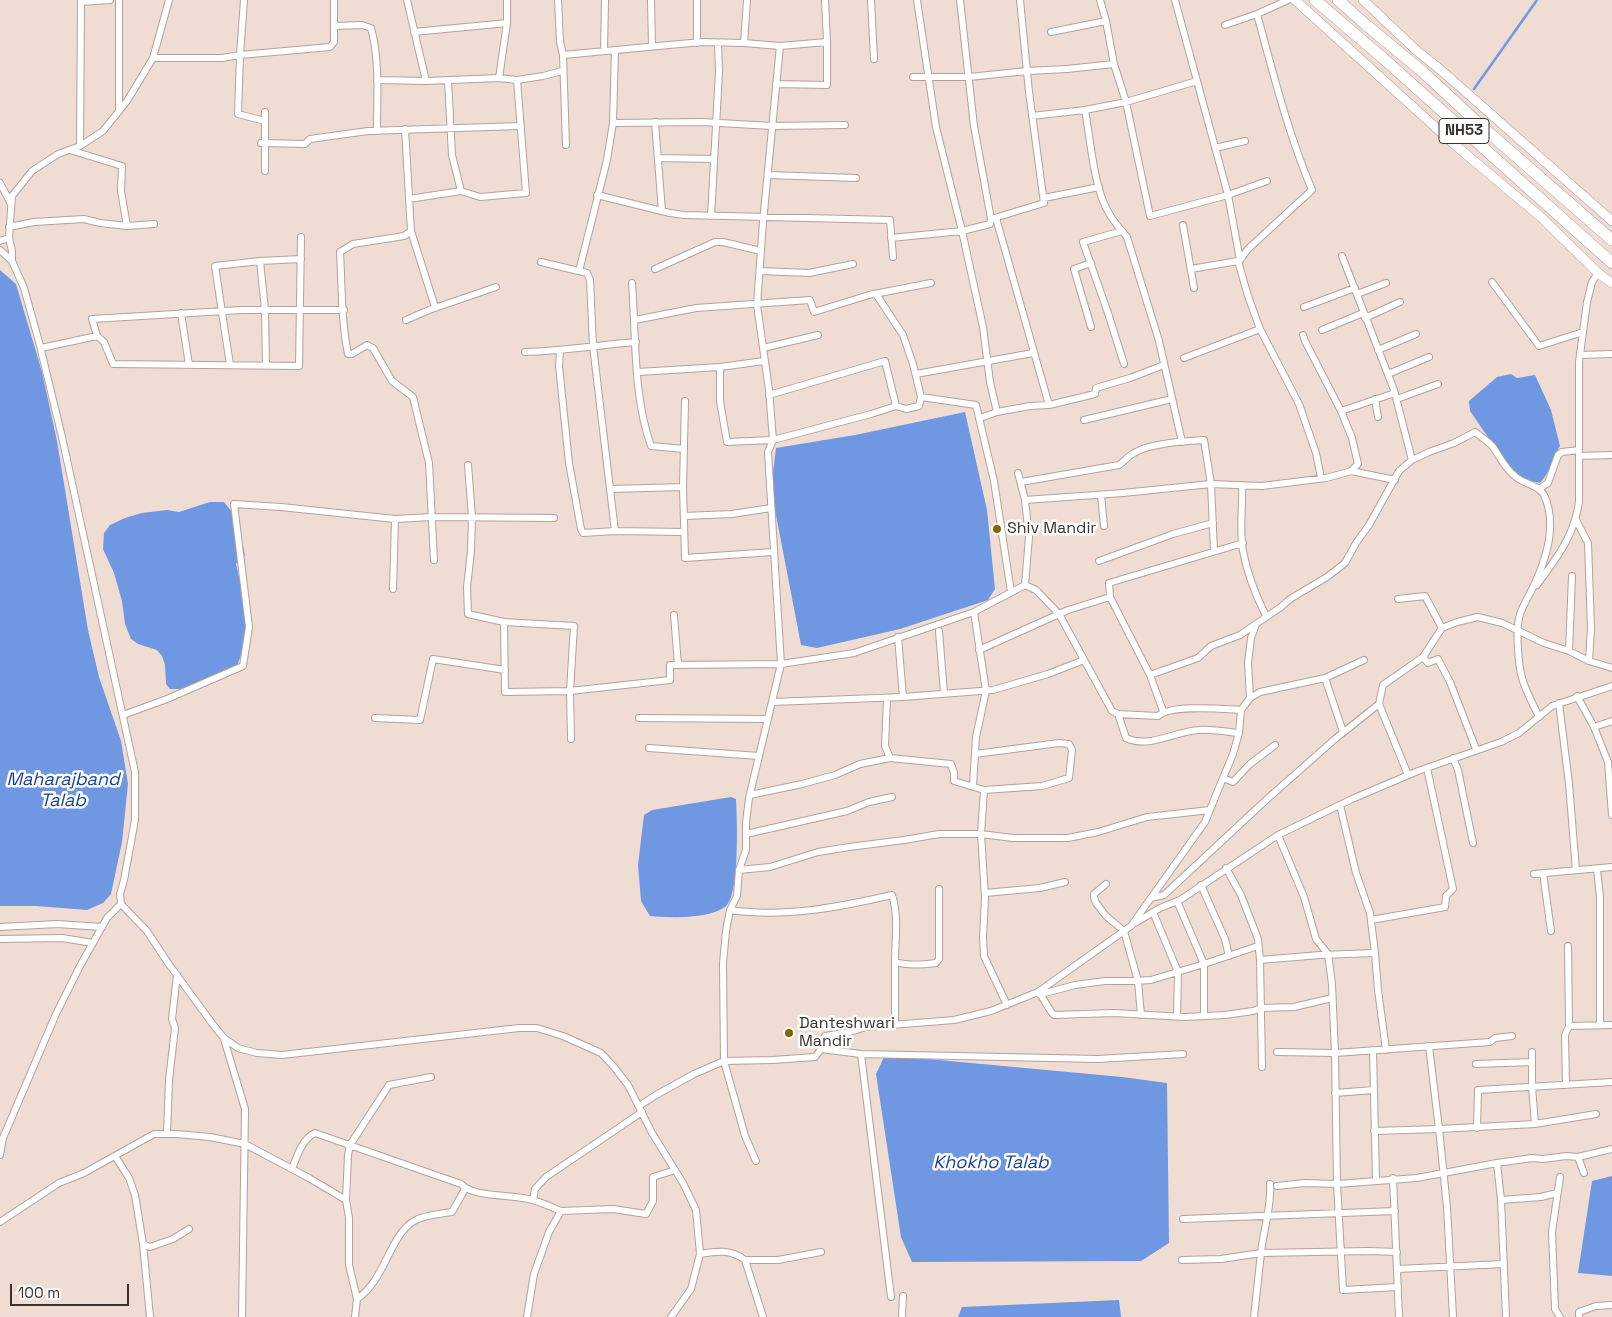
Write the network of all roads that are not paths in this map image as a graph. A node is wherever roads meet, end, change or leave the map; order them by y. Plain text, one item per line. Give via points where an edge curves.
1 (110, 0) edge
2 (119, 0) edge
3 (169, 0) edge
4 (244, 0) edge
5 (334, 0) edge
6 (407, 0) edge
7 (507, 0) edge
8 (558, 0) edge
9 (605, 0) edge
10 (651, 0) edge
11 (697, 0) edge
12 (747, 0) edge
13 (825, 0) edge
14 (871, 0) edge
15 (917, 0) edge
16 (960, 0) edge
17 (1020, 0) edge
18 (1100, 0) edge
19 (1175, 0) edge
20 (1288, 0) edge
21 (1295, 0) edge
22 (1315, 0) edge
23 (1338, 0) edge
24 (1363, 0) edge
25 (81, 1) edge
26 (1257, 14) junction
27 (1106, 22) junction
28 (507, 23) junction
29 (1224, 25) dead end
30 (334, 26) junction
31 (414, 32) junction
32 (1051, 32) dead end
33 (827, 42) junction
34 (697, 43) junction
35 (718, 43) junction
36 (744, 43) junction
37 (652, 46) junction
38 (780, 46) junction
39 (615, 50) junction
40 (604, 51) junction
41 (240, 55) junction
42 (563, 55) junction
43 (153, 58) junction
44 (874, 59) dead end
45 (1114, 64) junction
46 (562, 71) junction
47 (1027, 71) junction
48 (928, 76) junction
49 (913, 77) dead end
50 (969, 77) junction
51 (499, 78) junction
52 (377, 80) junction
53 (448, 80) junction
54 (517, 80) junction
55 (426, 81) junction
56 (1197, 81) junction
57 (776, 84) junction
58 (1126, 102) junction
59 (119, 110) junction
60 (1085, 110) junction
61 (265, 112) dead end
62 (1032, 116) junction
63 (266, 120) junction
64 (655, 122) junction
65 (613, 123) junction
66 (716, 123) junction
67 (845, 125) dead end
68 (520, 126) junction
69 (772, 126) junction
70 (451, 128) junction
71 (406, 130) junction
72 (377, 131) junction
73 (1245, 141) dead end
74 (263, 143) junction
75 (566, 145) dead end
76 (80, 146) junction
77 (1215, 148) junction
78 (70, 150) junction
79 (658, 158) junction
80 (714, 159) junction
81 (265, 171) dead end
82 (768, 175) junction
83 (856, 178) dead end
84 (1267, 181) dead end
85 (0, 183) edge
86 (1099, 187) junction
87 (461, 192) junction
88 (1228, 194) junction
89 (598, 195) junction
90 (409, 198) junction
91 (1044, 198) junction
92 (12, 204) junction
93 (662, 211) junction
94 (711, 216) junction
95 (764, 218) junction
96 (994, 218) junction
97 (1612, 221) edge
98 (154, 224) dead end
99 (1184, 225) dead end
100 (127, 226) junction
101 (9, 227) junction
102 (962, 230) junction
103 (411, 231) junction
104 (1122, 231) junction
105 (8, 238) junction
106 (301, 238) dead end
107 (891, 238) junction
108 (1612, 240) edge
109 (0, 241) edge
110 (0, 250) edge
111 (761, 251) junction
112 (1342, 256) dead end
113 (893, 257) dead end
114 (301, 259) junction
115 (12, 261) junction
116 (260, 261) junction
117 (1239, 261) junction
118 (541, 262) dead end
119 (1091, 263) junction
120 (1612, 263) edge
121 (853, 264) dead end
122 (655, 269) dead end
123 (1191, 269) junction
124 (579, 271) junction
125 (760, 271) junction
126 (1598, 272) junction
127 (1492, 282) dead end
128 (632, 283) dead end
129 (931, 283) dead end
130 (1386, 283) dead end
131 (1612, 283) edge
132 (496, 287) dead end
133 (1194, 288) dead end
134 (1356, 291) junction
135 (876, 294) junction
136 (1400, 302) dead end
137 (757, 305) junction
138 (1304, 307) dead end
139 (435, 308) junction
140 (265, 310) junction
141 (300, 310) junction
142 (344, 310) junction
143 (222, 311) junction
144 (181, 314) junction
145 (1364, 316) junction
146 (406, 320) dead end
147 (635, 320) junction
148 (1091, 327) dead end
149 (1260, 329) junction
150 (1322, 330) dead end
151 (1583, 332) junction
152 (1416, 334) dead end
153 (818, 335) dead end
154 (97, 336) junction
155 (1303, 336) dead end
156 (636, 342) junction
157 (593, 346) junction
158 (41, 348) junction
159 (763, 348) junction
160 (1378, 350) junction
161 (560, 351) junction
162 (525, 352) dead end
163 (1033, 353) junction
164 (1612, 354) edge
165 (1580, 355) junction
166 (1429, 357) dead end
167 (1184, 358) dead end
168 (764, 361) junction
169 (987, 362) junction
170 (1124, 364) dead end
171 (189, 365) junction
172 (230, 365) junction
173 (266, 365) junction
174 (1164, 365) junction
175 (720, 367) junction
176 (638, 372) junction
177 (916, 374) junction
178 (1388, 374) junction
179 (1438, 384) dead end
180 (769, 395) junction
181 (1396, 396) junction
182 (921, 397) junction
183 (1172, 399) junction
184 (1375, 399) junction
185 (685, 401) dead end
186 (1049, 405) junction
187 (896, 406) junction
188 (1341, 411) junction
189 (997, 412) junction
190 (1378, 417) dead end
191 (980, 418) junction
192 (1084, 420) dead end
193 (773, 440) junction
194 (1182, 442) junction
195 (684, 449) junction
196 (1579, 453) junction
197 (1612, 455) edge
198 (1412, 460) junction
199 (468, 465) dead end
200 (1352, 472) junction
201 (1018, 473) dead end
202 (1321, 478) junction
203 (1395, 480) junction
204 (1021, 482) junction
205 (1211, 484) junction
206 (1242, 484) junction
207 (683, 487) junction
208 (610, 489) junction
209 (1540, 489) junction
210 (1101, 495) junction
211 (1025, 500) junction
212 (771, 508) junction
213 (684, 516) junction
214 (432, 517) junction
215 (472, 517) junction
216 (554, 518) dead end
217 (395, 519) junction
218 (1576, 520) junction
219 (1213, 523) junction
220 (1104, 526) dead end
221 (615, 531) junction
222 (684, 532) junction
223 (1243, 542) junction
224 (1214, 551) junction
225 (773, 552) junction
226 (434, 560) dead end
227 (1099, 561) dead end
228 (1572, 576) dead end
229 (1025, 584) junction
230 (393, 588) dead end
231 (1011, 592) junction
232 (1110, 597) junction
233 (1527, 598) junction
234 (1398, 599) dead end
235 (974, 612) junction
236 (1059, 614) junction
237 (674, 615) dead end
238 (1266, 616) junction
239 (504, 622) junction
240 (1256, 624) junction
241 (1442, 628) junction
242 (1518, 631) junction
243 (938, 632) dead end
244 (898, 637) junction
245 (979, 650) junction
246 (1569, 651) junction
247 (1423, 656) junction
248 (1084, 660) junction
249 (1364, 660) dead end
250 (1589, 661) junction
251 (678, 664) junction
252 (781, 664) junction
253 (1612, 668) edge
254 (505, 670) junction
255 (1150, 675) junction
256 (1325, 678) junction
257 (1612, 686) edge
258 (570, 691) junction
259 (986, 691) junction
260 (944, 693) junction
261 (1577, 696) junction
262 (902, 697) junction
263 (887, 698) junction
264 (1250, 698) junction
265 (772, 702) junction
266 (1559, 703) junction
267 (1379, 704) junction
268 (1241, 710) junction
269 (1163, 711) junction
270 (1118, 714) junction
271 (123, 715) junction
272 (1539, 717) junction
273 (375, 718) dead end
274 (639, 718) dead end
275 (768, 719) junction
276 (1612, 721) edge
277 (1594, 727) junction
278 (1343, 732) junction
279 (1239, 733) junction
280 (571, 739) dead end
281 (1275, 745) dead end
282 (650, 748) dead end
283 (1476, 749) junction
284 (975, 754) junction
285 (759, 756) junction
286 (890, 758) junction
287 (1453, 758) junction
288 (1610, 762) edge
289 (1427, 768) junction
290 (1408, 775) junction
291 (1223, 778) junction
292 (973, 786) junction
293 (984, 790) junction
294 (750, 795) junction
295 (892, 797) dead end
296 (1611, 804) edge
297 (1340, 805) junction
298 (1210, 810) junction
299 (1612, 814) edge
300 (746, 834) junction
301 (981, 834) junction
302 (1278, 835) junction
303 (1473, 843) dead end
304 (1612, 867) edge
305 (1226, 868) junction
306 (1597, 869) junction
307 (739, 870) junction
308 (1576, 870) junction
309 (1543, 873) junction
310 (1534, 874) dead end
311 (1065, 882) dead end
312 (1106, 884) dead end
313 (1201, 885) junction
314 (939, 888) dead end
315 (985, 893) junction
316 (1151, 898) junction
317 (1177, 901) junction
318 (120, 904) junction
319 (730, 910) junction
320 (1154, 912) junction
321 (1371, 920) junction
322 (1130, 926) junction
323 (0, 927) edge
324 (102, 927) junction
325 (1124, 931) junction
326 (1552, 931) dead end
327 (0, 938) edge
328 (93, 943) junction
329 (1258, 946) junction
330 (1568, 946) dead end
331 (1376, 953) junction
332 (1328, 954) junction
333 (1229, 956) junction
334 (1260, 960) junction
335 (894, 962) junction
336 (1204, 964) junction
337 (1178, 972) junction
338 (177, 975) junction
339 (1138, 981) junction
340 (1038, 992) junction
341 (1332, 998) junction
342 (1007, 1005) junction
343 (1260, 1008) junction
344 (1141, 1015) junction
345 (1177, 1016) junction
346 (1204, 1016) junction
347 (895, 1024) junction
348 (1600, 1025) junction
349 (1612, 1025) edge
350 (1569, 1026) junction
351 (1512, 1036) dead end
352 (224, 1038) junction
353 (1429, 1046) junction
354 (821, 1049) junction
355 (1373, 1050) junction
356 (1386, 1050) junction
357 (1276, 1052) dead end
358 (1532, 1052) dead end
359 (1335, 1053) junction
360 (861, 1054) junction
361 (1183, 1054) dead end
362 (724, 1061) junction
363 (1532, 1062) junction
364 (1476, 1064) dead end
365 (1262, 1067) dead end
366 (431, 1078) dead end
367 (1612, 1082) edge
368 (1566, 1085) junction
369 (1532, 1087) junction
370 (1374, 1090) junction
371 (1335, 1093) junction
372 (641, 1109) junction
373 (1596, 1114) dead end
374 (1535, 1124) junction
375 (1477, 1128) junction
376 (1439, 1129) junction
377 (1374, 1131) junction
378 (166, 1134) junction
379 (245, 1144) junction
380 (350, 1145) junction
381 (1, 1147) edge
382 (1612, 1149) edge
383 (0, 1155) edge
384 (115, 1156) junction
385 (1578, 1157) junction
386 (756, 1160) dead end
387 (1497, 1163) junction
388 (292, 1169) junction
389 (675, 1170) junction
390 (1443, 1172) junction
391 (1584, 1173) dead end
392 (1560, 1177) dead end
393 (1393, 1178) junction
394 (1376, 1180) junction
395 (1337, 1184) junction
396 (465, 1189) junction
397 (1557, 1193) junction
398 (346, 1200) junction
399 (533, 1200) junction
400 (1501, 1200) junction
401 (561, 1211) junction
402 (1395, 1211) junction
403 (1338, 1214) junction
404 (1266, 1217) junction
405 (1183, 1219) dead end
406 (0, 1222) edge
407 (189, 1229) dead end
408 (143, 1244) junction
409 (821, 1252) dead end
410 (1340, 1252) junction
411 (1397, 1252) junction
412 (1261, 1253) junction
413 (700, 1254) junction
414 (746, 1260) junction
415 (1182, 1260) dead end
416 (1504, 1264) junction
417 (1450, 1266) junction
418 (1397, 1269) junction
419 (1398, 1286) junction
420 (903, 1296) dead end
421 (891, 1297) dead end
422 (357, 1299) junction
423 (1612, 1305) edge
424 (150, 1317) edge
425 (242, 1317) edge
426 (355, 1317) edge
427 (527, 1317) edge
428 (671, 1317) edge
429 (763, 1317) edge
430 (902, 1317) edge
431 (1254, 1317) edge
432 (1400, 1317) edge
433 (1453, 1317) edge
434 (1506, 1317) edge
435 (1560, 1317) edge
436 (1579, 1317) edge

1 - 25 street
2 - 59 street
3 - 43 street
4 - 41 street
5 - 30 street
6 - 31 street
7 - 28 street
8 - 42 street
9 - 40 street
10 - 37 street
11 - 34 street
12 - 36 street
13 - 33 street
14 - 44 street
15 - 48 street
16 - 50 street
17 - 47 street
18 - 27 street
19 - 56 street
20 - 26 street
21 - 126 street via 1542,218
22 - 120 highway, NH53
23 - 108 highway, NH53
24 - 97 street
25 - 76 street
26 - 29 street
26 - 117 street via 1284,112 1312,190
27 - 32 street
27 - 45 street
28 - 31 street
28 - 51 street
30 - 41 street via 334,42 330,47
30 - 52 street via 362,25 371,28
31 - 55 street
33 - 38 street
33 - 57 street via 827,85
34 - 35 street
34 - 37 street
35 - 36 street
35 - 66 street
36 - 38 street
37 - 39 street
38 - 57 street
39 - 40 street
39 - 65 street
40 - 42 street
41 - 43 street
41 - 63 street via 238,114
42 - 46 street
43 - 59 street
45 - 47 street
45 - 58 street
46 - 54 street
46 - 75 street
47 - 50 street
47 - 62 street
48 - 49 street
48 - 50 street
48 - 102 street via 936,127
50 - 96 street via 974,126
51 - 53 street
51 - 54 street
52 - 55 street
52 - 72 street
53 - 55 street
53 - 70 street
54 - 68 street
56 - 58 street
56 - 77 street
57 - 69 street
58 - 60 street
58 - 88 street via 1150,216
59 - 76 street via 103,131
60 - 62 street
60 - 86 street
61 - 63 street
62 - 91 street
63 - 74 street
64 - 65 street
64 - 66 street
64 - 79 street
65 - 89 street
66 - 69 street
66 - 80 street
67 - 69 street
68 - 70 street
68 - 87 street via 526,193 480,197
69 - 82 street
70 - 71 street
70 - 87 street via 452,155
71 - 72 street
71 - 90 street
72 - 74 street via 310,139 305,144
73 - 77 street
74 - 81 street
76 - 78 street
77 - 88 street
78 - 92 street via 32,171 12,196
78 - 100 street via 122,166 121,192
79 - 80 street
79 - 93 street
80 - 94 street
82 - 83 street
82 - 95 street
84 - 88 street
85 - 92 street
86 - 91 street
86 - 104 street via 1103,202
87 - 90 street
88 - 117 street
89 - 93 street
89 - 124 street
90 - 103 street
91 - 96 street via 1044,203
92 - 101 street
93 - 94 street
94 - 95 street
95 - 107 street via 890,220
95 - 111 street
96 - 102 street via 990,224
96 - 163 street
98 - 100 street
99 - 123 street
100 - 101 street via 84,219
101 - 105 street
102 - 107 street
102 - 169 street
103 - 139 street
103 - 142 street via 404,236 353,244 340,252
104 - 119 street via 1083,242
104 - 174 street via 1127,237 1142,283
105 - 109 street
105 - 115 street
106 - 114 street
107 - 113 street
110 - 115 street
111 - 122 street via 715,242
111 - 125 street
112 - 134 street
114 - 116 street
114 - 141 street
115 - 158 street via 24,288
116 - 140 street
116 - 143 street via 215,266
117 - 123 street
117 - 149 street
118 - 124 street
119 - 148 street via 1074,269
119 - 170 street
121 - 125 street via 809,273
123 - 133 street
124 - 157 street via 587,273 590,280
125 - 137 street
126 - 131 street
126 - 151 street via 1587,302
127 - 151 street via 1539,346
128 - 147 street
129 - 135 street
130 - 134 street
132 - 139 street
134 - 138 street
134 - 145 street
135 - 137 street via 814,312 810,300
135 - 177 street via 903,336
136 - 145 street
137 - 147 street via 696,308
137 - 159 street
139 - 146 street
140 - 141 street
140 - 143 street
140 - 173 street
141 - 142 street
141 - 173 street via 299,366
142 - 214 street via 343,328 348,354 367,345 373,348 392,381 413,397 429,463
143 - 144 street
143 - 172 street
144 - 154 street via 92,319
144 - 171 street
145 - 150 street
145 - 160 street
147 - 156 street
149 - 167 street
149 - 202 street via 1299,404 1316,452
151 - 165 street
152 - 160 street
153 - 159 street
154 - 158 street
154 - 171 street via 104,342 113,364
155 - 188 street
156 - 157 street
156 - 176 street
157 - 161 street
157 - 208 street
158 - 271 street
159 - 168 street
160 - 178 street
161 - 162 street
161 - 221 street via 569,463 581,529 583,533
163 - 169 street
163 - 186 street
164 - 165 street
165 - 196 street
166 - 178 street
168 - 175 street
168 - 180 street
169 - 177 street
169 - 189 street
171 - 172 street
172 - 173 street
174 - 183 street
174 - 186 street via 1096,388 1095,394
175 - 176 street
175 - 193 street via 720,401 728,442
176 - 195 street via 643,424 651,446
177 - 182 street
178 - 181 street
179 - 181 street
180 - 187 street via 884,361
180 - 193 street
181 - 184 street
181 - 198 street
182 - 187 street via 919,406 906,409
182 - 191 street via 976,405
183 - 192 street
183 - 194 street
184 - 188 street
184 - 190 street
185 - 195 street
186 - 189 street
187 - 193 street
188 - 200 street via 1358,464
189 - 191 street
191 - 231 street via 994,481
193 - 212 street via 768,452
194 - 204 street via 1138,450 1119,465
194 - 205 street via 1204,440
195 - 207 street
196 - 197 street
196 - 209 street via 1562,452 1558,455 1548,484
196 - 218 street
198 - 203 street via 1399,471
198 - 209 street via 1475,432 1491,445 1514,476
199 - 215 street
200 - 202 street
200 - 203 street
201 - 204 street
202 - 206 street via 1262,486
203 - 238 street via 1345,563
204 - 211 street
205 - 206 street
205 - 210 street
205 - 219 street
206 - 223 street
207 - 208 street
207 - 213 street
208 - 221 street
209 - 233 street via 1549,515 1549,540 1546,556
210 - 211 street
210 - 220 street
211 - 229 street via 1029,537
212 - 213 street
212 - 225 street
213 - 222 street
214 - 215 street
214 - 217 street
214 - 226 street
215 - 216 street
215 - 239 street via 468,614
217 - 230 street
217 - 271 street via 234,504 249,627 243,666
218 - 233 street via 1561,552
218 - 250 street via 1588,543
219 - 224 street
219 - 227 street
221 - 222 street
222 - 225 street via 685,558
223 - 224 street
223 - 238 street via 1244,557 1256,596
224 - 232 street via 1109,583
225 - 252 street
228 - 246 street
229 - 231 street
229 - 236 street via 1036,590
231 - 235 street
232 - 236 street
232 - 255 street
233 - 242 street
234 - 241 street via 1425,596
235 - 244 street
235 - 245 street
236 - 245 street
236 - 248 street
237 - 251 street
238 - 240 street
239 - 254 street
239 - 258 street via 574,626
240 - 255 street via 1240,635 1211,646 1198,658
240 - 264 street via 1248,663
241 - 242 street via 1478,617
241 - 247 street
242 - 246 street via 1544,644
242 - 272 street via 1522,678
243 - 260 street
244 - 252 street via 854,653
244 - 262 street
245 - 259 street
246 - 250 street
247 - 267 street via 1383,685
247 - 283 street via 1428,663 1438,659
248 - 259 street
248 - 270 street via 1112,710
249 - 256 street
250 - 253 street
251 - 252 street
251 - 258 street via 670,665 670,680
252 - 265 street
254 - 258 street via 505,692
254 - 273 street via 433,659 420,720
255 - 269 street
256 - 264 street via 1260,692
256 - 278 street
257 - 261 street
258 - 280 street
259 - 260 street
259 - 284 street
260 - 262 street
261 - 266 street
261 - 277 street
262 - 263 street
263 - 265 street
263 - 286 street via 885,746
264 - 268 street
265 - 275 street
266 - 272 street
266 - 308 street
267 - 278 street
267 - 290 street
268 - 269 street via 1197,708
268 - 279 street
269 - 270 street via 1158,716
270 - 279 street via 1126,738 1135,742 1198,730
271 - 318 street via 135,772 135,820
272 - 283 street via 1519,733
274 - 275 street
275 - 285 street
276 - 277 street
277 - 288 street
278 - 316 street via 1164,895
279 - 291 street
281 - 291 street via 1233,782
282 - 285 street
283 - 287 street
284 - 292 street
284 - 293 street via 1059,744 1069,744 1072,750 1069,778 1042,786
285 - 294 street
286 - 292 street via 951,764 954,780
286 - 294 street via 860,764 802,784
287 - 289 street
287 - 303 street
288 - 296 street
289 - 290 street
289 - 321 street via 1453,889 1446,896 1445,907
290 - 297 street
291 - 298 street
292 - 293 street
293 - 301 street
294 - 300 street
295 - 300 street
296 - 299 street
297 - 302 street
297 - 321 street via 1356,874
298 - 301 street via 1147,817 1068,838 1013,838
298 - 316 street via 1205,822
300 - 307 street via 746,850
301 - 307 street via 939,834 849,847
301 - 315 street
302 - 305 street
302 - 332 street via 1304,897 1316,939
304 - 306 street
305 - 313 street
305 - 329 street via 1248,912
306 - 308 street
306 - 348 street via 1601,938
307 - 319 street via 737,896
308 - 309 street
309 - 310 street
309 - 326 street
311 - 315 street via 1040,888
312 - 325 street via 1094,894 1096,903
313 - 317 street
313 - 333 street via 1225,939
314 - 335 street via 939,959 929,964
315 - 342 street via 984,956
316 - 322 street
317 - 320 street
317 - 336 street
318 - 324 street
318 - 338 street via 147,930
319 - 335 street via 750,913 810,910 892,895 896,934
319 - 362 street via 723,963
320 - 322 street
320 - 337 street
321 - 331 street
322 - 325 street
323 - 324 street via 57,924
324 - 328 street
325 - 339 street
325 - 340 street
327 - 328 street via 62,938
328 - 381 street via 56,1014
329 - 333 street
329 - 334 street
330 - 350 street
331 - 332 street
331 - 356 street
332 - 334 street
332 - 341 street
333 - 336 street
334 - 343 street
335 - 347 street
336 - 337 street
336 - 346 street
337 - 339 street
337 - 345 street
338 - 352 street
338 - 378 street
339 - 340 street via 1105,981
339 - 344 street
340 - 342 street
340 - 344 street via 1054,1014
341 - 343 street via 1294,1006
341 - 359 street
342 - 347 street via 954,1020
343 - 346 street
343 - 365 street
344 - 345 street
345 - 346 street
347 - 354 street via 825,1036
348 - 349 street
348 - 350 street
350 - 368 street via 1565,1034
351 - 353 street via 1490,1042
352 - 372 street via 238,1048 282,1055 496,1029 537,1028 600,1053 621,1076
352 - 379 street via 245,1109
353 - 356 street
353 - 376 street
354 - 360 street
354 - 362 street via 816,1058
355 - 356 street
355 - 359 street
355 - 370 street
357 - 359 street
358 - 363 street
359 - 371 street
360 - 361 street via 1098,1059
360 - 421 street
362 - 372 street via 686,1078
362 - 386 street via 745,1136
363 - 364 street
363 - 369 street
366 - 380 street via 389,1085
367 - 368 street
368 - 369 street
369 - 374 street
369 - 375 street via 1478,1090
370 - 371 street
370 - 377 street
371 - 395 street
372 - 389 street
372 - 399 street via 546,1177 536,1189
373 - 374 street
374 - 375 street
375 - 376 street
376 - 377 street
376 - 390 street
377 - 394 street
378 - 379 street via 210,1137
378 - 384 street via 154,1134
379 - 388 street
379 - 425 street
380 - 388 street via 315,1133 310,1135
380 - 396 street via 460,1184
380 - 398 street
381 - 383 street
382 - 385 street
384 - 406 street via 59,1183
384 - 408 street via 135,1195
385 - 387 street
385 - 391 street
387 - 390 street
387 - 400 street
388 - 398 street
389 - 401 street via 653,1177 653,1201 646,1214 613,1209
389 - 413 street via 696,1210
390 - 393 street via 1417,1178
390 - 417 street
392 - 397 street
393 - 394 street
393 - 402 street
394 - 395 street
395 - 403 street
395 - 404 street via 1274,1186
396 - 399 street
396 - 422 street via 452,1212 416,1220 403,1229 374,1284
397 - 400 street
397 - 435 street via 1552,1232 1553,1287 1555,1310
398 - 422 street via 349,1265
399 - 401 street
400 - 416 street
401 - 427 street via 549,1232 534,1274
402 - 403 street
402 - 411 street
403 - 404 street
403 - 410 street
404 - 405 street
404 - 412 street
407 - 408 street via 150,1247
408 - 424 street
409 - 414 street via 778,1260
410 - 411 street
410 - 412 street
410 - 419 street via 1343,1290
411 - 418 street
412 - 415 street
412 - 431 street
413 - 414 street via 730,1252
413 - 428 street via 691,1289
414 - 429 street
416 - 417 street
416 - 434 street
417 - 418 street
417 - 433 street
418 - 419 street
419 - 432 street
420 - 430 street
422 - 426 street
423 - 436 street via 1579,1312

